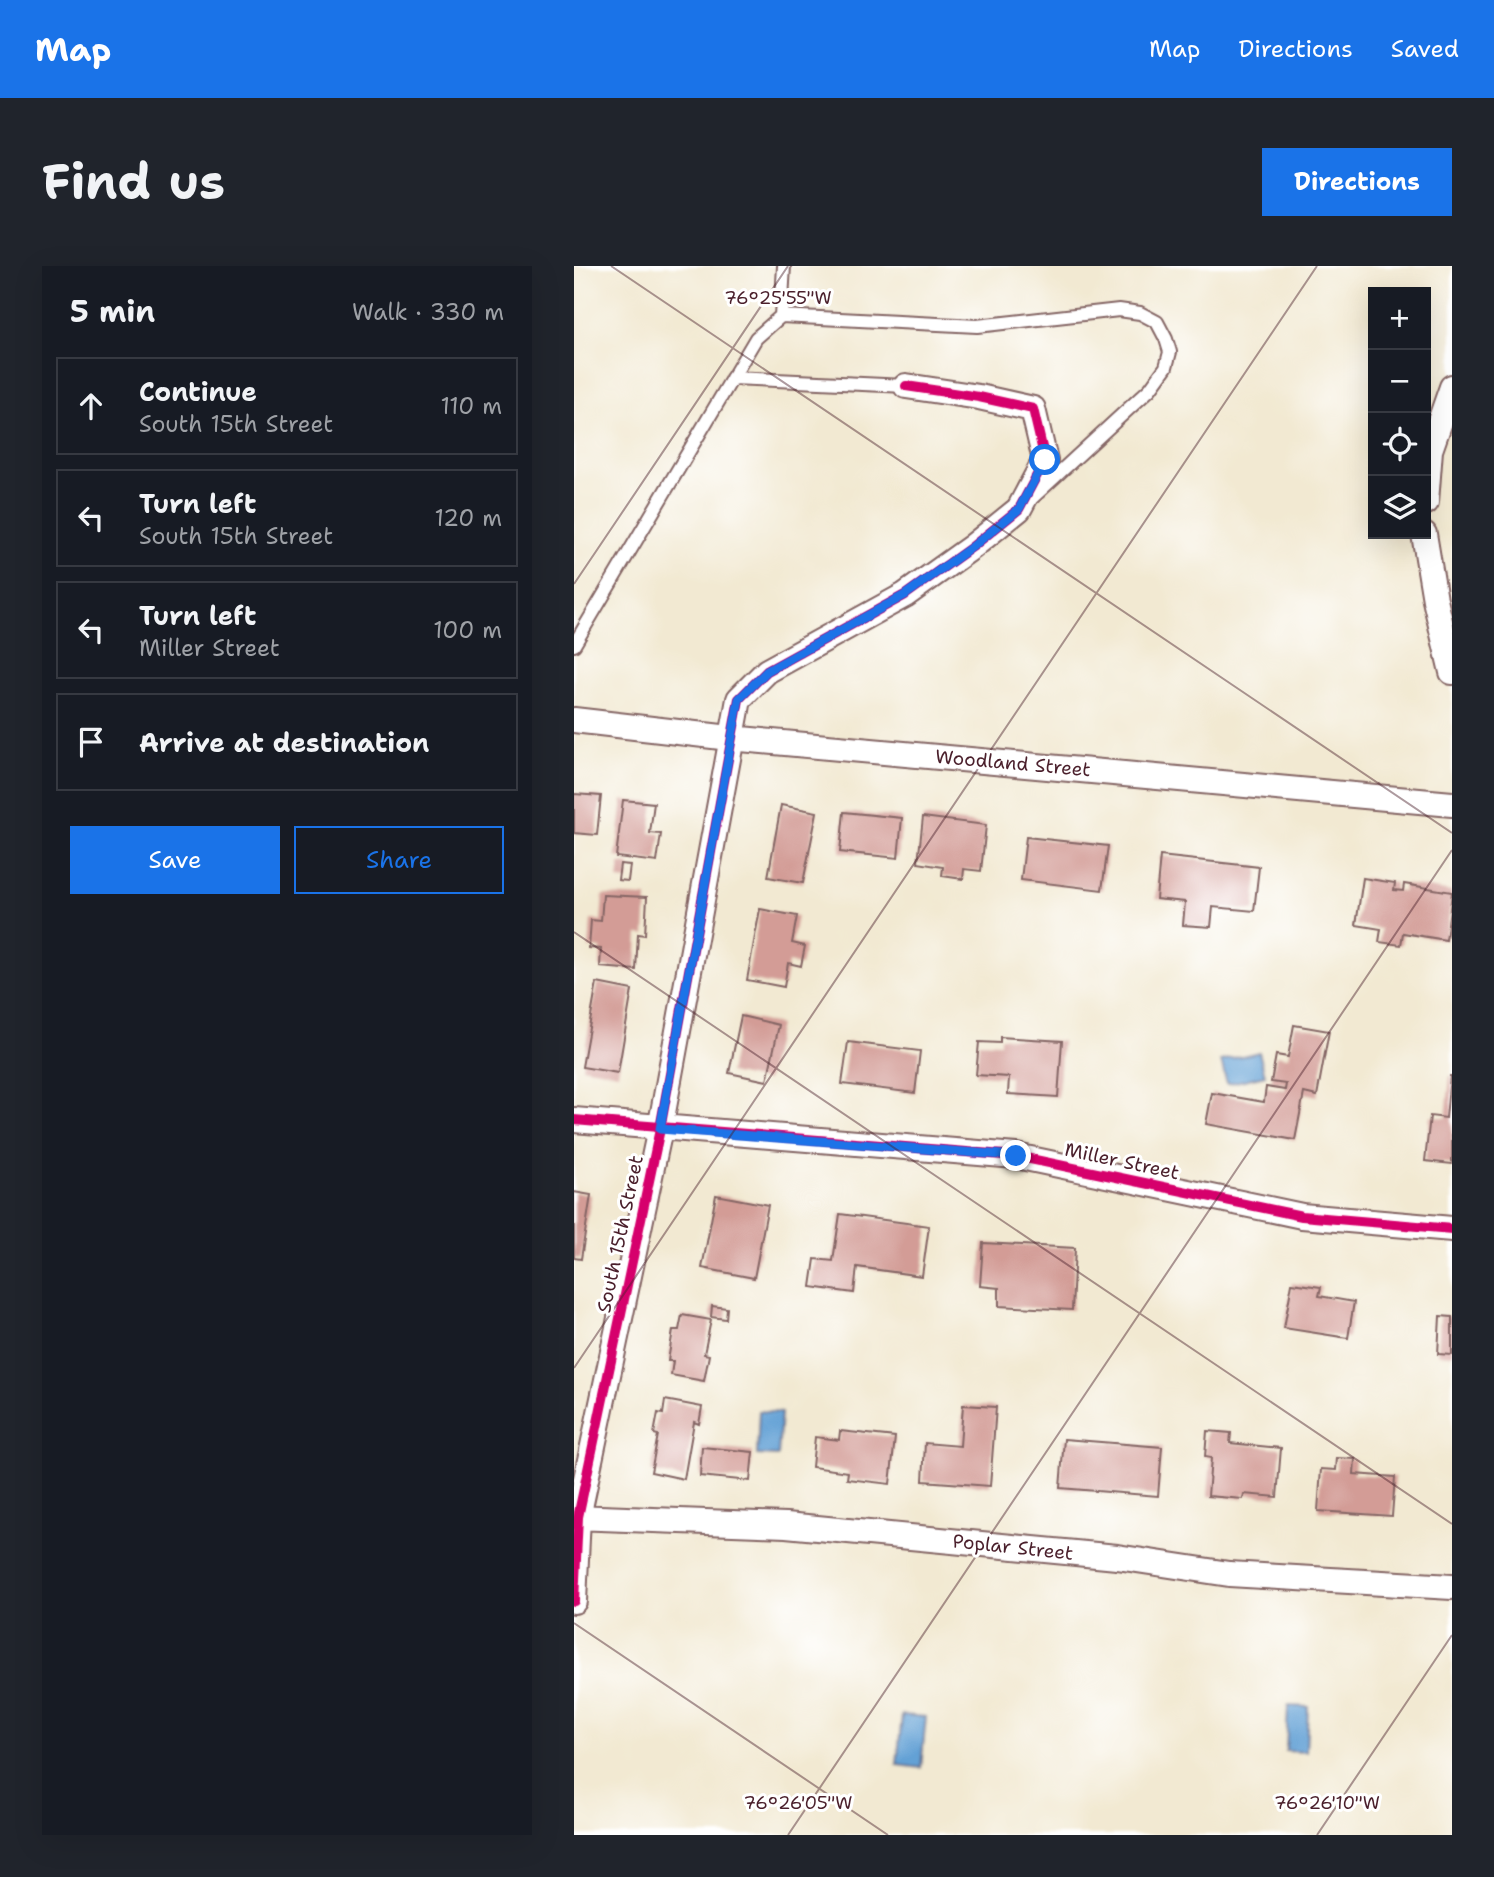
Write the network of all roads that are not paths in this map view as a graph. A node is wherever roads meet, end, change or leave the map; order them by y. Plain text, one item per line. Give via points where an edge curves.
1 (784, 266) edge
2 (781, 316) junction
3 (732, 378) junction
4 (906, 386) joint
5 (1452, 387) edge
6 (1428, 476) edge
7 (1019, 509) junction
8 (1425, 539) edge
9 (574, 645) edge
10 (1452, 672) edge
11 (574, 720) edge
12 (730, 738) junction
13 (1452, 804) edge
14 (574, 1121) edge
15 (660, 1129) junction
16 (1452, 1229) edge
17 (576, 1517) edge
18 (1452, 1587) edge
19 (574, 1601) edge

1 - 2 lane
2 - 3 lane via 756,338
2 - 7 lane via 977,326 1119,310 1157,322 1170,352 1166,367 1150,389
3 - 4 lane
3 - 9 lane
4 - 7 street, South 15th Street via 1033,409 1045,460
5 - 6 street via 1430,450
7 - 12 street, South 15th Street via 905,595 767,671 739,699
8 - 10 street
11 - 12 street, Woodland Street
12 - 13 street, Woodland Street
12 - 15 street, South 15th Street
14 - 15 street, Miller Street
15 - 16 street, Miller Street via 1016,1156 1302,1216
15 - 17 street, South 15th Street
17 - 18 street, Poplar Street via 786,1525 1116,1557 1229,1574
17 - 19 street, South 15th Street

